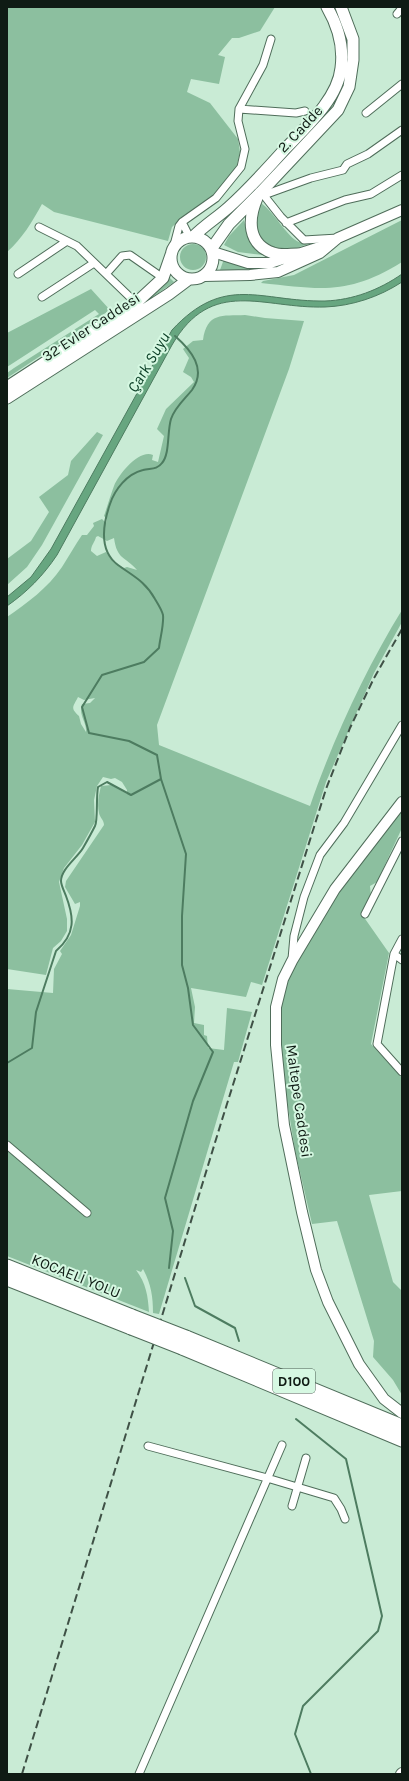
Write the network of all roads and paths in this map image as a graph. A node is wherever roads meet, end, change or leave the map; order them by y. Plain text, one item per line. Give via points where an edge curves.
1 (327, 7) edge
2 (341, 7) edge
3 (402, 8) edge
4 (397, 14) dead end
5 (271, 40) dead end
6 (402, 84) edge
7 (239, 109) junction
8 (305, 112) dead end
9 (366, 112) dead end
10 (402, 130) edge
11 (402, 175) edge
12 (261, 194) junction
13 (402, 210) edge
14 (182, 222) junction
15 (286, 223) junction
16 (39, 227) dead end
17 (192, 236) junction
18 (67, 241) junction
19 (335, 241) junction
20 (213, 250) junction
21 (172, 252) junction
22 (298, 254) junction
23 (94, 263) junction
24 (18, 274) dead end
25 (106, 274) junction
26 (204, 276) junction
27 (163, 278) junction
28 (189, 279) junction
29 (42, 296) dead end
30 (136, 303) junction
31 (7, 386) edge
32 (7, 398) edge
33 (402, 725) edge
34 (402, 802) edge
35 (402, 841) edge
36 (365, 914) dead end
37 (402, 939) edge
38 (394, 954) junction
39 (402, 960) edge
40 (292, 961) junction
41 (402, 1072) edge
42 (7, 1145) edge
43 (87, 1213) dead end
44 (7, 1266) edge
45 (7, 1279) edge
46 (132, 1322) junction
47 (184, 1343) junction
48 (402, 1413) edge
49 (402, 1426) edge
50 (402, 1440) edge
51 (282, 1445) dead end
52 (148, 1446) dead end
53 (306, 1458) dead end
54 (267, 1478) junction
55 (297, 1487) junction
56 (292, 1506) dead end
57 (345, 1519) dead end
58 (139, 1774) edge

1 - 17 main road, 2. Cadde via 337,25 342,51 341,70 334,90 319,112 259,178 214,220
2 - 12 main road, 2. Cadde via 353,39 353,60 348,87 338,110
3 - 4 street
5 - 7 street via 263,65
6 - 9 street
7 - 8 street
7 - 14 street via 238,122 245,149 241,167 216,198
10 - 12 street via 368,154 347,164 343,170
11 - 15 street via 371,194 345,200
12 - 15 street
12 - 20 main road, 2. Cadde via 229,224
12 - 22 main road via 253,207 250,221 255,239 262,247 274,253
13 - 19 street
14 - 17 street
14 - 21 street
15 - 19 street via 304,240
16 - 18 street
17 - 20 main road via 202,238
17 - 21 main road via 182,238
18 - 23 street via 77,246
18 - 24 street
19 - 22 street
19 - 26 street via 320,253 278,272
20 - 22 street via 248,263 270,263
20 - 26 main road via 212,266
21 - 27 main road, 32 Evler Caddesi
21 - 28 main road via 173,268
23 - 25 street
23 - 29 street
25 - 27 street via 122,256 130,255
25 - 30 street
26 - 28 main road
27 - 30 main road, 32 Evler Caddesi
28 - 32 main road, 32 Evler Caddesi via 170,294
30 - 31 main road, 32 Evler Caddesi
33 - 40 street via 344,822 320,855 295,930
34 - 40 street, Maltepe Caddesi via 335,889
35 - 36 street
37 - 38 street
38 - 39 street
38 - 41 street via 377,1044
40 - 48 street, Maltepe Caddesi via 283,979 276,1007 276,1045 284,1125 316,1270 344,1337 359,1364 377,1390
42 - 43 street
44 - 46 highway, KOCAELİ YOLU / D100
45 - 46 highway, D100
46 - 47 highway, D100, bridge
47 - 49 highway, D100
47 - 50 highway, D100
51 - 54 street
52 - 54 street
53 - 55 street
54 - 55 street
54 - 58 street
55 - 56 street
55 - 57 street via 334,1498

